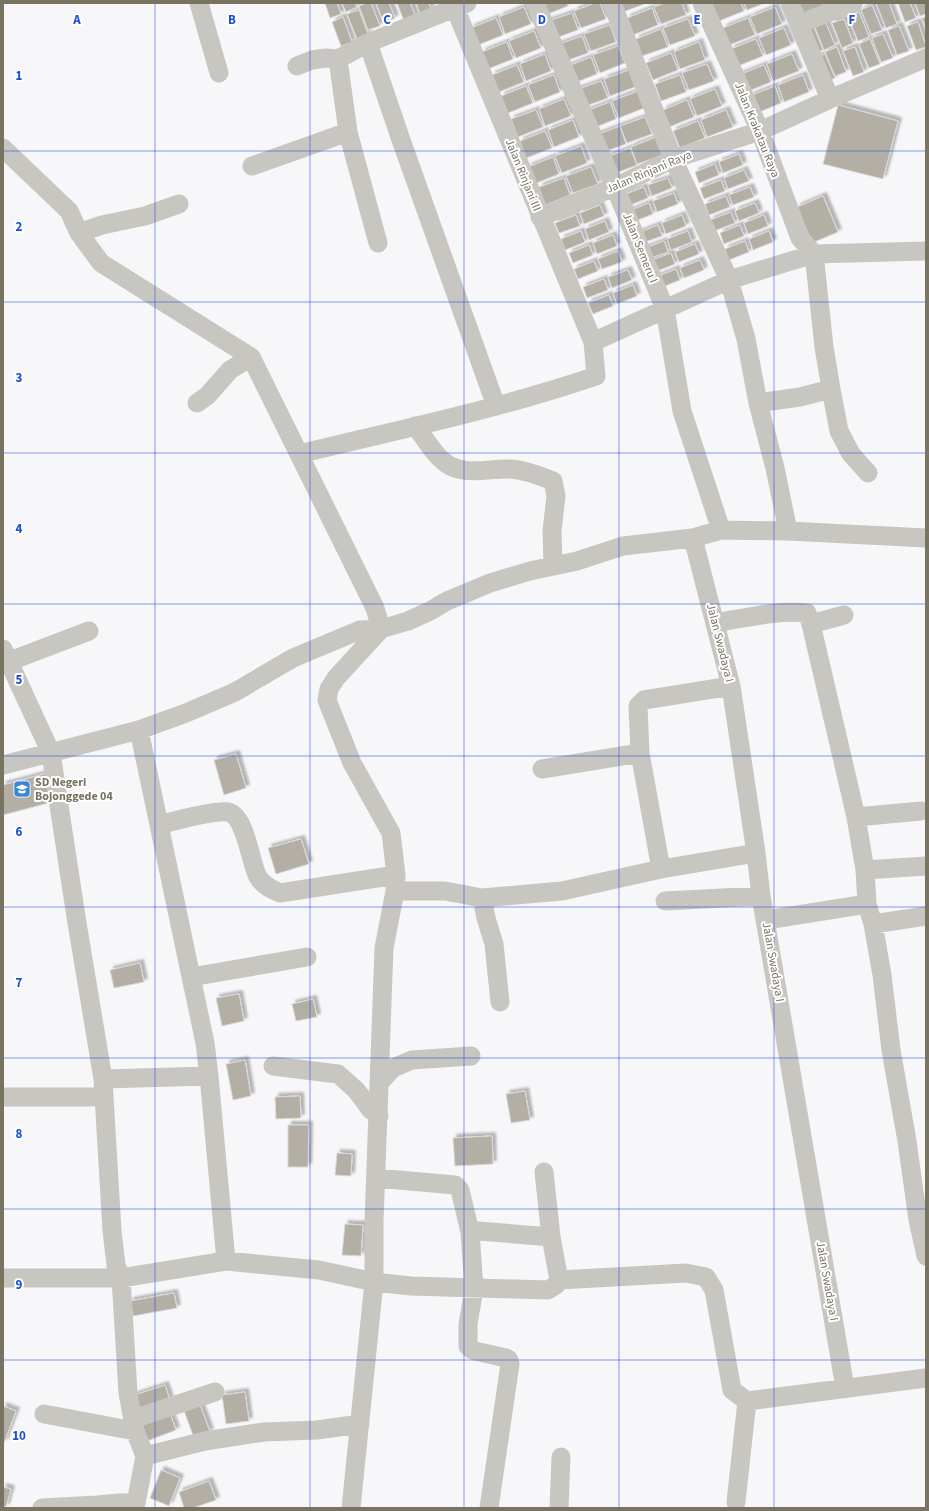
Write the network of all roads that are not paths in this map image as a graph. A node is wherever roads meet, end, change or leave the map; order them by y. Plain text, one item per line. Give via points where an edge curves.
1 (198, 3) edge
2 (535, 3) edge
3 (612, 3) edge
4 (702, 3) edge
5 (790, 3) edge
6 (853, 3) edge
7 (461, 5) edge
8 (799, 24) junction
9 (368, 43) junction
10 (338, 59) junction
11 (925, 64) edge
12 (297, 66) dead end
13 (219, 73) dead end
14 (830, 99) junction
15 (760, 131) junction
16 (348, 132) junction
17 (7, 156) edge
18 (673, 158) junction
19 (252, 166) dead end
20 (615, 187) junction
21 (179, 204) dead end
22 (540, 217) junction
23 (79, 233) junction
24 (378, 243) dead end
25 (926, 251) edge
26 (814, 254) junction
27 (729, 280) junction
28 (665, 309) junction
29 (593, 342) junction
30 (251, 357) junction
31 (831, 390) junction
32 (197, 403) dead end
33 (758, 403) junction
34 (496, 406) junction
35 (415, 426) junction
36 (299, 454) junction
37 (868, 473) dead end
38 (721, 530) junction
39 (788, 531) junction
40 (693, 538) junction
41 (926, 538) edge
42 (553, 565) junction
43 (844, 615) dead end
44 (715, 623) junction
45 (811, 624) junction
46 (381, 629) junction
47 (88, 631) dead end
48 (6, 655) edge
49 (731, 686) junction
50 (139, 730) junction
51 (51, 753) junction
52 (640, 753) junction
53 (3, 765) edge
54 (542, 769) dead end
55 (920, 811) dead end
56 (856, 817) junction
57 (159, 825) junction
58 (756, 853) junction
59 (926, 866) edge
60 (661, 869) junction
61 (865, 870) junction
62 (395, 883) junction
63 (761, 896) junction
64 (482, 898) junction
65 (666, 901) dead end
66 (867, 904) junction
67 (926, 916) edge
68 (766, 920) junction
69 (873, 924) junction
70 (307, 957) dead end
71 (191, 977) junction
72 (500, 1002) dead end
73 (471, 1056) dead end
74 (273, 1066) dead end
75 (209, 1076) junction
76 (380, 1082) junction
77 (104, 1088) junction
78 (3, 1097) edge
79 (378, 1116) junction
80 (544, 1172) dead end
81 (376, 1178) junction
82 (470, 1232) junction
83 (551, 1237) junction
84 (926, 1256) edge
85 (226, 1261) junction
86 (3, 1278) edge
87 (120, 1278) junction
88 (559, 1280) junction
89 (374, 1282) junction
90 (474, 1289) junction
91 (926, 1378) edge
92 (845, 1388) junction
93 (215, 1392) dead end
94 (747, 1401) junction
95 (44, 1414) dead end
96 (360, 1424) junction
97 (134, 1425) junction
98 (145, 1456) junction
99 (561, 1457) dead end
100 (736, 1502) dead end
101 (143, 1506) edge
102 (42, 1508) edge
103 (351, 1508) edge
104 (489, 1508) edge
105 (559, 1508) edge

1 - 13 street
2 - 20 street, Jalan Semeru I
3 - 18 street
4 - 15 street, Jalan Krakatau Raya
5 - 8 street
6 - 8 street
7 - 9 street
7 - 22 street, Jalan Rinjani III
8 - 14 street
9 - 10 street
9 - 34 street
10 - 12 street via 312,60
10 - 16 street
11 - 14 street, Jalan Rinjani Raya
14 - 15 street, Jalan Rinjani Raya
15 - 18 street, Jalan Rinjani Raya
15 - 26 street, Jalan Krakatau Raya via 800,238
16 - 19 street
16 - 24 street
17 - 23 street via 69,211
18 - 20 street, Jalan Rinjani Raya
18 - 27 street
20 - 22 street, Jalan Rinjani Raya
20 - 28 street, Jalan Semeru I
21 - 23 street via 145,216 102,225
22 - 29 street, Jalan Rinjani III
23 - 30 street via 101,263
25 - 26 street
26 - 27 street
26 - 31 street
27 - 28 street
27 - 33 street via 746,339
28 - 29 street
28 - 38 street, Jalan Semeru I via 682,411
29 - 34 street, Jalan Rinjani III via 596,376
30 - 32 street via 230,370 207,396
30 - 36 street
31 - 33 street
31 - 37 street via 839,431 851,454
33 - 39 street
34 - 35 street
35 - 36 street
35 - 42 street via 442,461 454,467 476,471 513,470 553,481 556,496 552,531
36 - 46 street via 375,608
38 - 39 street
38 - 40 street
39 - 41 street
40 - 42 street via 623,546 577,561
40 - 44 street, Jalan Swadaya I
42 - 46 street via 490,583 408,621
43 - 45 street
44 - 45 street via 795,612 807,613
44 - 49 street, Jalan Swadaya I
45 - 56 street
46 - 50 street via 360,630 293,658 235,692
46 - 62 street via 336,678 329,689 327,700 352,763 391,833
47 - 48 street
48 - 51 street
49 - 52 street via 644,700 638,706
49 - 58 street, Jalan Swadaya I
50 - 51 street
50 - 57 street
51 - 53 street
51 - 77 street
52 - 54 street
52 - 60 street
55 - 56 street
56 - 61 street
57 - 62 street via 217,812 229,812 239,819 258,877 269,888 280,893
57 - 71 street
58 - 60 street
58 - 63 street, Jalan Swadaya I
59 - 61 street
60 - 64 street via 562,891
61 - 66 street
62 - 64 street
62 - 76 street via 384,948
63 - 65 street
63 - 68 street, Jalan Swadaya I
64 - 72 street via 494,944
66 - 68 street
66 - 69 street
67 - 69 street
68 - 92 street, Jalan Swadaya I
69 - 84 street via 918,1220
70 - 71 street
71 - 75 street
73 - 76 street via 412,1060 393,1068
74 - 79 street via 338,1074
75 - 77 street
75 - 85 street
76 - 79 street
77 - 78 street
77 - 87 street via 112,1232
79 - 81 street
80 - 83 street
81 - 82 street via 455,1185 460,1190
81 - 89 street
82 - 83 street
82 - 90 street
83 - 88 street
85 - 87 street
85 - 89 street via 319,1270
86 - 87 street
87 - 97 street via 128,1393
88 - 90 street via 548,1290
88 - 94 street via 686,1273 706,1277 714,1290 732,1390
89 - 90 street
89 - 96 street
90 - 104 street via 468,1324 468,1346 476,1351 506,1358 510,1364
91 - 92 street
92 - 94 street
93 - 97 street
94 - 100 street
95 - 97 street
96 - 98 street via 317,1430 264,1432 205,1441
96 - 103 street
97 - 98 street
98 - 101 street
99 - 105 street
101 - 102 street via 119,1503

